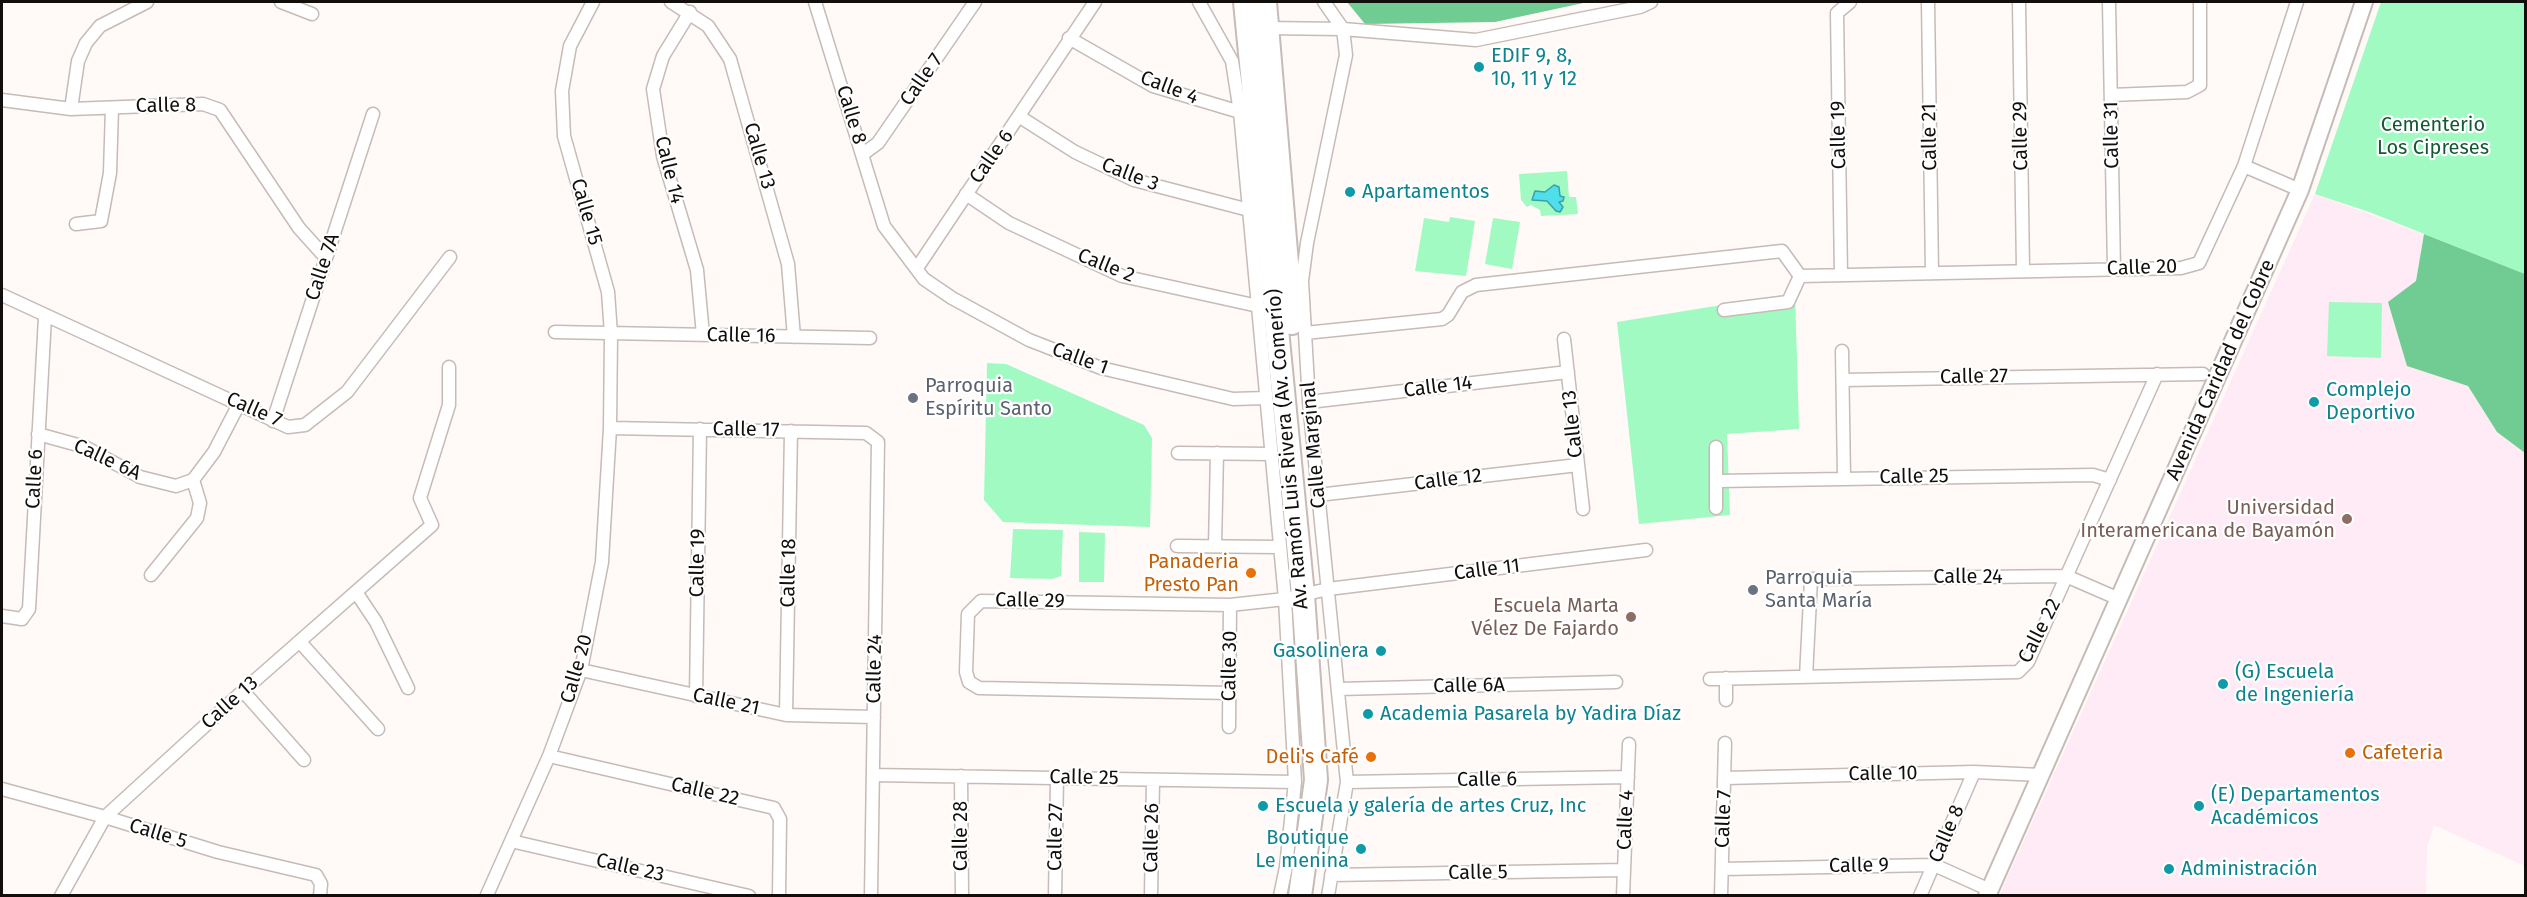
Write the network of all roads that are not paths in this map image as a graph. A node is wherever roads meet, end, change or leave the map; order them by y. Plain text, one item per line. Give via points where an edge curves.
1 (147, 2) edge
2 (281, 2) edge
3 (593, 2) edge
4 (671, 2) edge
5 (818, 2) edge
6 (975, 2) edge
7 (1095, 2) edge
8 (1198, 2) edge
9 (1245, 2) edge
10 (1265, 2) edge
11 (1324, 2) edge
12 (1651, 2) edge
13 (1850, 2) edge
14 (1928, 2) edge
15 (2019, 2) edge
16 (2109, 2) edge
17 (2200, 2) edge
18 (2296, 2) edge
19 (2364, 2) edge
20 (690, 12) junction
21 (312, 14) dead end
22 (1259, 27) junction
23 (1343, 29) junction
24 (1070, 38) junction
25 (2111, 95) junction
26 (2, 100) edge
27 (112, 108) junction
28 (71, 109) junction
29 (1240, 112) junction
30 (373, 114) dead end
31 (1020, 117) junction
32 (863, 154) junction
33 (2244, 166) junction
34 (2300, 190) junction
35 (966, 194) junction
36 (1249, 210) junction
37 (76, 224) dead end
38 (450, 257) dead end
39 (326, 258) junction
40 (917, 268) junction
41 (2114, 269) junction
42 (2023, 270) junction
43 (1932, 272) junction
44 (1841, 275) junction
45 (1800, 276) junction
46 (2, 296) edge
47 (1258, 306) junction
48 (1724, 310) dead end
49 (45, 317) junction
50 (555, 332) dead end
51 (1305, 333) junction
52 (611, 334) junction
53 (703, 335) junction
54 (794, 337) junction
55 (870, 338) dead end
56 (1564, 339) dead end
57 (1842, 351) dead end
58 (449, 367) dead end
59 (1568, 372) junction
60 (2157, 374) junction
61 (2203, 374) dead end
62 (1843, 380) junction
63 (1265, 398) junction
64 (1309, 402) junction
65 (239, 404) junction
66 (273, 421) junction
67 (609, 428) junction
68 (700, 429) junction
69 (791, 431) junction
70 (38, 434) junction
71 (878, 442) joint
72 (1716, 447) dead end
73 (1178, 453) dead end
74 (1217, 453) junction
75 (1271, 454) junction
76 (1578, 465) junction
77 (1844, 478) junction
78 (193, 480) junction
79 (2110, 480) junction
80 (1717, 481) junction
81 (1318, 495) junction
82 (1716, 508) dead end
83 (1583, 509) dead end
84 (1177, 546) dead end
85 (1215, 546) junction
86 (1279, 547) junction
87 (1646, 550) dead end
88 (151, 575) dead end
89 (2066, 576) junction
90 (356, 592) junction
91 (1308, 594) junction
92 (2119, 599) junction
93 (1230, 605) junction
94 (2, 616) edge
95 (300, 642) junction
96 (581, 670) junction
97 (1806, 677) junction
98 (1726, 678) junction
99 (1710, 679) dead end
100 (1616, 682) dead end
101 (408, 688) dead end
102 (1338, 689) junction
103 (243, 691) junction
104 (1230, 693) junction
105 (696, 696) junction
106 (1726, 700) dead end
107 (786, 715) junction
108 (874, 717) junction
109 (1229, 727) dead end
110 (378, 729) dead end
111 (1725, 743) dead end
112 (1629, 744) dead end
113 (549, 756) junction
114 (304, 760) dead end
115 (1974, 772) junction
116 (873, 775) junction
117 (2041, 775) junction
118 (961, 776) junction
119 (1628, 777) junction
120 (1057, 778) junction
121 (1725, 778) junction
122 (1153, 780) junction
123 (1295, 782) junction
124 (1347, 782) junction
125 (2, 789) edge
126 (105, 817) junction
127 (511, 841) junction
128 (1934, 865) junction
129 (1722, 869) junction
130 (1624, 870) junction
131 (1331, 875) junction
132 (1989, 893) edge
133 (487, 895) edge
134 (61, 896) edge
135 (320, 896) edge
136 (749, 896) edge
137 (779, 896) edge
138 (871, 896) edge
139 (962, 896) edge
140 (1055, 896) edge
141 (1151, 896) edge
142 (1280, 896) edge
143 (1300, 896) edge
144 (1313, 896) edge
145 (1328, 896) edge
146 (1623, 896) edge
147 (1721, 896) edge
148 (1920, 896) edge

1 - 28 street via 100,26 86,43 78,61
2 - 21 street
3 - 52 street, Calle 15 via 570,46 562,102 564,136 608,292
4 - 20 street, Calle 13
5 - 32 street, Calle 8
6 - 32 street, Calle 7 via 878,143
7 - 24 street, Calle 6
8 - 29 street, Calle Marginal via 1232,62
9 - 22 highway, Av. Ramón Luis Rivera (Av. Comerío)
10 - 22 highway, Av. Ramón Luis Rivera (Av. Comerío)
11 - 23 street
12 - 23 street via 1476,40
13 - 44 street, Calle 19 via 1837,14
14 - 43 street, Calle 21
15 - 42 street, Calle 29
16 - 25 street, Calle 31
17 - 25 street via 2200,85 2187,92
18 - 33 street, Calle 20
19 - 34 street, Avenida Caridad del Cobre
20 - 53 street, Calle 14 via 663,56 653,89 663,156 696,270
20 - 54 street, Calle 13 via 708,26 730,59 788,264
22 - 23 street
22 - 91 highway, Av. Ramón Luis Rivera (Av. Comerío)
23 - 51 street, Calle Marginal via 1346,55 1341,91 1302,281
24 - 29 street, Calle 4 via 1153,86
24 - 31 street, Calle 6
25 - 41 street, Calle 31
26 - 28 street, Calle 8
27 - 28 street, Calle 8
27 - 37 street via 111,173 101,221
27 - 39 street, Calle 8 via 203,104 220,110 299,228
29 - 36 street, Calle Marginal
30 - 39 street, Calle 7A
31 - 35 street, Calle 6
31 - 36 street, Calle 3 via 1075,152 1134,180
32 - 40 street, Calle 8 via 884,226
33 - 34 street
33 - 41 street, Calle 20 via 2199,263 2181,268
34 - 92 street, Avenida Caridad del Cobre
35 - 40 street, Calle 6
35 - 47 street, Calle 2 via 1009,223 1122,276
36 - 47 street, Calle Marginal
38 - 66 street, Calle 7 via 347,392 305,424 288,427
39 - 66 street, Calle 7A
40 - 63 street, Calle 1 via 924,279 951,298 1029,340 1101,368 1233,399
41 - 42 street, Calle 20
42 - 43 street, Calle 20
43 - 44 street, Calle 20
44 - 45 street, Calle 20
45 - 48 street via 1788,302
45 - 51 street via 1782,251 1520,280 1471,287 1462,292 1448,315 1433,321
46 - 49 street, Calle 7
47 - 63 street, Calle Marginal
49 - 65 street, Calle 7
49 - 70 street, Calle 6
50 - 52 street, Calle 16
51 - 64 street, Calle Marginal
52 - 53 street, Calle 16
52 - 67 street, Calle 15
53 - 54 street, Calle 16
54 - 55 street, Calle 16
56 - 59 street, Calle 13
57 - 62 street
58 - 90 street, Calle 13 via 449,405 420,498 432,525
59 - 64 street, Calle 14
59 - 76 street, Calle 13
60 - 61 street, Calle 27
60 - 62 street, Calle 27
60 - 79 street, Calle 22
62 - 77 street
63 - 75 street, Calle Marginal
64 - 81 street, Calle Marginal
65 - 66 street, Calle 7
65 - 78 street via 218,448
67 - 68 street, Calle 17
67 - 96 street, Calle 20 via 602,562
68 - 69 street, Calle 17
68 - 105 street, Calle 19
69 - 71 street, Calle 17 via 866,433
69 - 107 street, Calle 18
70 - 78 street, Calle 6A via 85,447 140,477 176,486
70 - 94 street, Calle 6 via 29,609 22,619
71 - 108 street, Calle 24
72 - 80 street
73 - 74 street
74 - 75 street
74 - 85 street
75 - 86 street, Calle Marginal
76 - 81 street, Calle 12
76 - 83 street, Calle 13
77 - 79 street, Calle 25 via 2092,475
77 - 80 street, Calle 25
78 - 88 street via 200,503 197,518
79 - 89 street, Calle 22
80 - 82 street
81 - 91 street, Calle Marginal
84 - 85 street
85 - 86 street
86 - 91 street, Calle Marginal
87 - 91 street, Calle 11
89 - 92 street, Calle 24
89 - 97 street, Calle 22 via 2028,662 2018,672
89 - 97 street, Calle 24 via 1811,579
90 - 95 street, Calle 13
90 - 101 street via 376,622
91 - 93 street, Calle 29
91 - 102 street, Calle Marginal
91 - 123 street, Calle Marginal
91 - 143 highway, Av. Ramón Luis Rivera (Av. Comerío) via 1316,780
91 - 144 highway, Av. Ramón Luis Rivera (Av. Comerío) via 1328,778
92 - 117 street, Avenida Caridad del Cobre
93 - 104 street, Calle 30
93 - 104 street, Calle 29 via 981,601 968,614 966,672 969,682 979,688
95 - 103 street, Calle 13
95 - 110 street
96 - 105 street, Calle 21
96 - 113 street, Calle 20
97 - 98 street, Calle 22
98 - 99 street, Calle 22
98 - 106 street
100 - 102 street, Calle 6A
102 - 124 street, Calle Marginal
103 - 114 street
103 - 126 street, Calle 13
104 - 109 street, Calle 30
105 - 107 street, Calle 21
107 - 108 street, Calle 21
108 - 116 street, Calle 24
111 - 121 street, Calle 7
112 - 119 street, Calle 4
113 - 127 street, Calle 20
113 - 137 street, Calle 22 via 774,808 780,819
115 - 117 street, Calle 10
115 - 121 street, Calle 10
115 - 128 street, Calle 8
116 - 118 street, Calle 25
116 - 138 street, Calle 24
117 - 132 street, Avenida Caridad del Cobre
118 - 120 street, Calle 25
118 - 139 street, Calle 28
119 - 124 street, Calle 6
119 - 130 street, Calle 4
120 - 122 street, Calle 25
120 - 140 street, Calle 27
121 - 129 street, Calle 7
122 - 123 street, Calle 25
122 - 141 street, Calle 26
123 - 142 street, Calle Marginal
124 - 131 street, Calle Marginal
125 - 126 street, Calle 5
126 - 134 street, Calle 13
126 - 135 street, Calle 5 via 218,852 316,875 321,884
127 - 133 street, Calle 20
127 - 136 street, Calle 23
128 - 129 street, Calle 9
128 - 132 street, Calle 9
128 - 148 street, Calle 8
129 - 147 street, Calle 7
130 - 131 street, Calle 5
130 - 146 street, Calle 4
131 - 145 street, Calle Marginal

